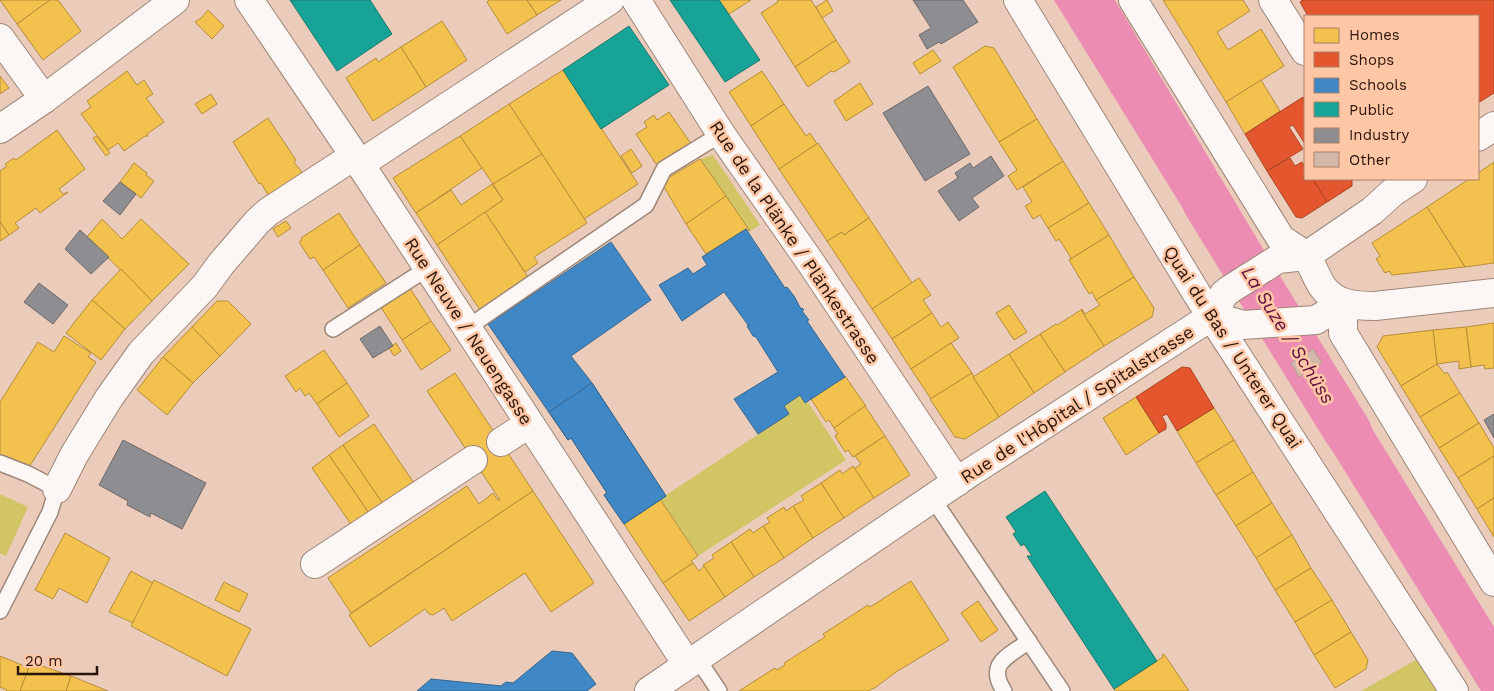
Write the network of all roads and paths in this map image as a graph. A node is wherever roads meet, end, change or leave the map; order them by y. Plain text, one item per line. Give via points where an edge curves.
1 (175, 0) edge
2 (249, 0) edge
3 (610, 0) edge
4 (636, 0) edge
5 (1018, 0) edge
6 (1133, 0) edge
7 (1274, 0) edge
8 (0, 38) edge
9 (1304, 49) edge
10 (44, 99) junction
11 (1494, 126) edge
12 (0, 129) edge
13 (721, 134) junction
14 (1479, 136) edge
15 (357, 160) junction
16 (1397, 183) edge
17 (1306, 256) junction
18 (428, 268) junction
19 (1494, 292) edge
20 (1343, 303) junction
21 (1212, 316) junction
22 (467, 328) junction
23 (333, 329) dead end
24 (529, 424) junction
25 (501, 442) dead end
26 (473, 460) dead end
27 (0, 463) edge
28 (957, 482) junction
29 (57, 489) junction
30 (933, 499) junction
31 (315, 564) dead end
32 (1494, 582) edge
33 (0, 612) edge
34 (1029, 641) junction
35 (692, 661) junction
36 (649, 691) edge
37 (719, 691) edge
38 (1004, 691) edge
39 (1062, 691) edge
40 (1454, 691) edge

1 - 10 street
2 - 15 street, Rue Neuve / Neuengasse
3 - 15 street
4 - 13 street, Rue de la Plänke / Plänkestrasse
5 - 21 street, Quai du Bas / Unterer Quai
6 - 17 street via 1281,240
7 - 9 street
8 - 10 street
10 - 12 street
11 - 14 street
13 - 22 lane via 664,169 646,205
13 - 28 street, Rue de la Plänke / Plänkestrasse
15 - 18 street, Rue Neuve / Neuengasse
15 - 29 street via 268,212 257,222 205,286 132,365 96,418
16 - 17 street, Rue de l'Hôpital / Spitalstrasse via 1372,211
17 - 20 street via 1322,287
17 - 21 street, Rue de l'Hôpital / Spitalstrasse via 1278,259 1229,290
18 - 22 street, Rue Neuve / Neuengasse
18 - 23 lane
19 - 20 street via 1374,306
20 - 21 street via 1316,320 1243,325
20 - 32 street via 1343,333
21 - 28 street, Rue de l'Hôpital / Spitalstrasse
21 - 40 street, Quai du Bas / Unterer Quai
22 - 24 street, Rue Neuve / Neuengasse
24 - 25 street
24 - 35 street, Rue Neuve / Neuengasse
26 - 31 street
27 - 29 lane
28 - 30 street, Rue de l'Hôpital / Spitalstrasse
29 - 33 lane via 50,512
30 - 34 lane
30 - 35 street, Rue de l'Hôpital / Spitalstrasse
34 - 38 lane via 998,664 996,675
34 - 39 lane
35 - 36 street, Rue de l'Hôpital / Spitalstrasse
35 - 37 lane

